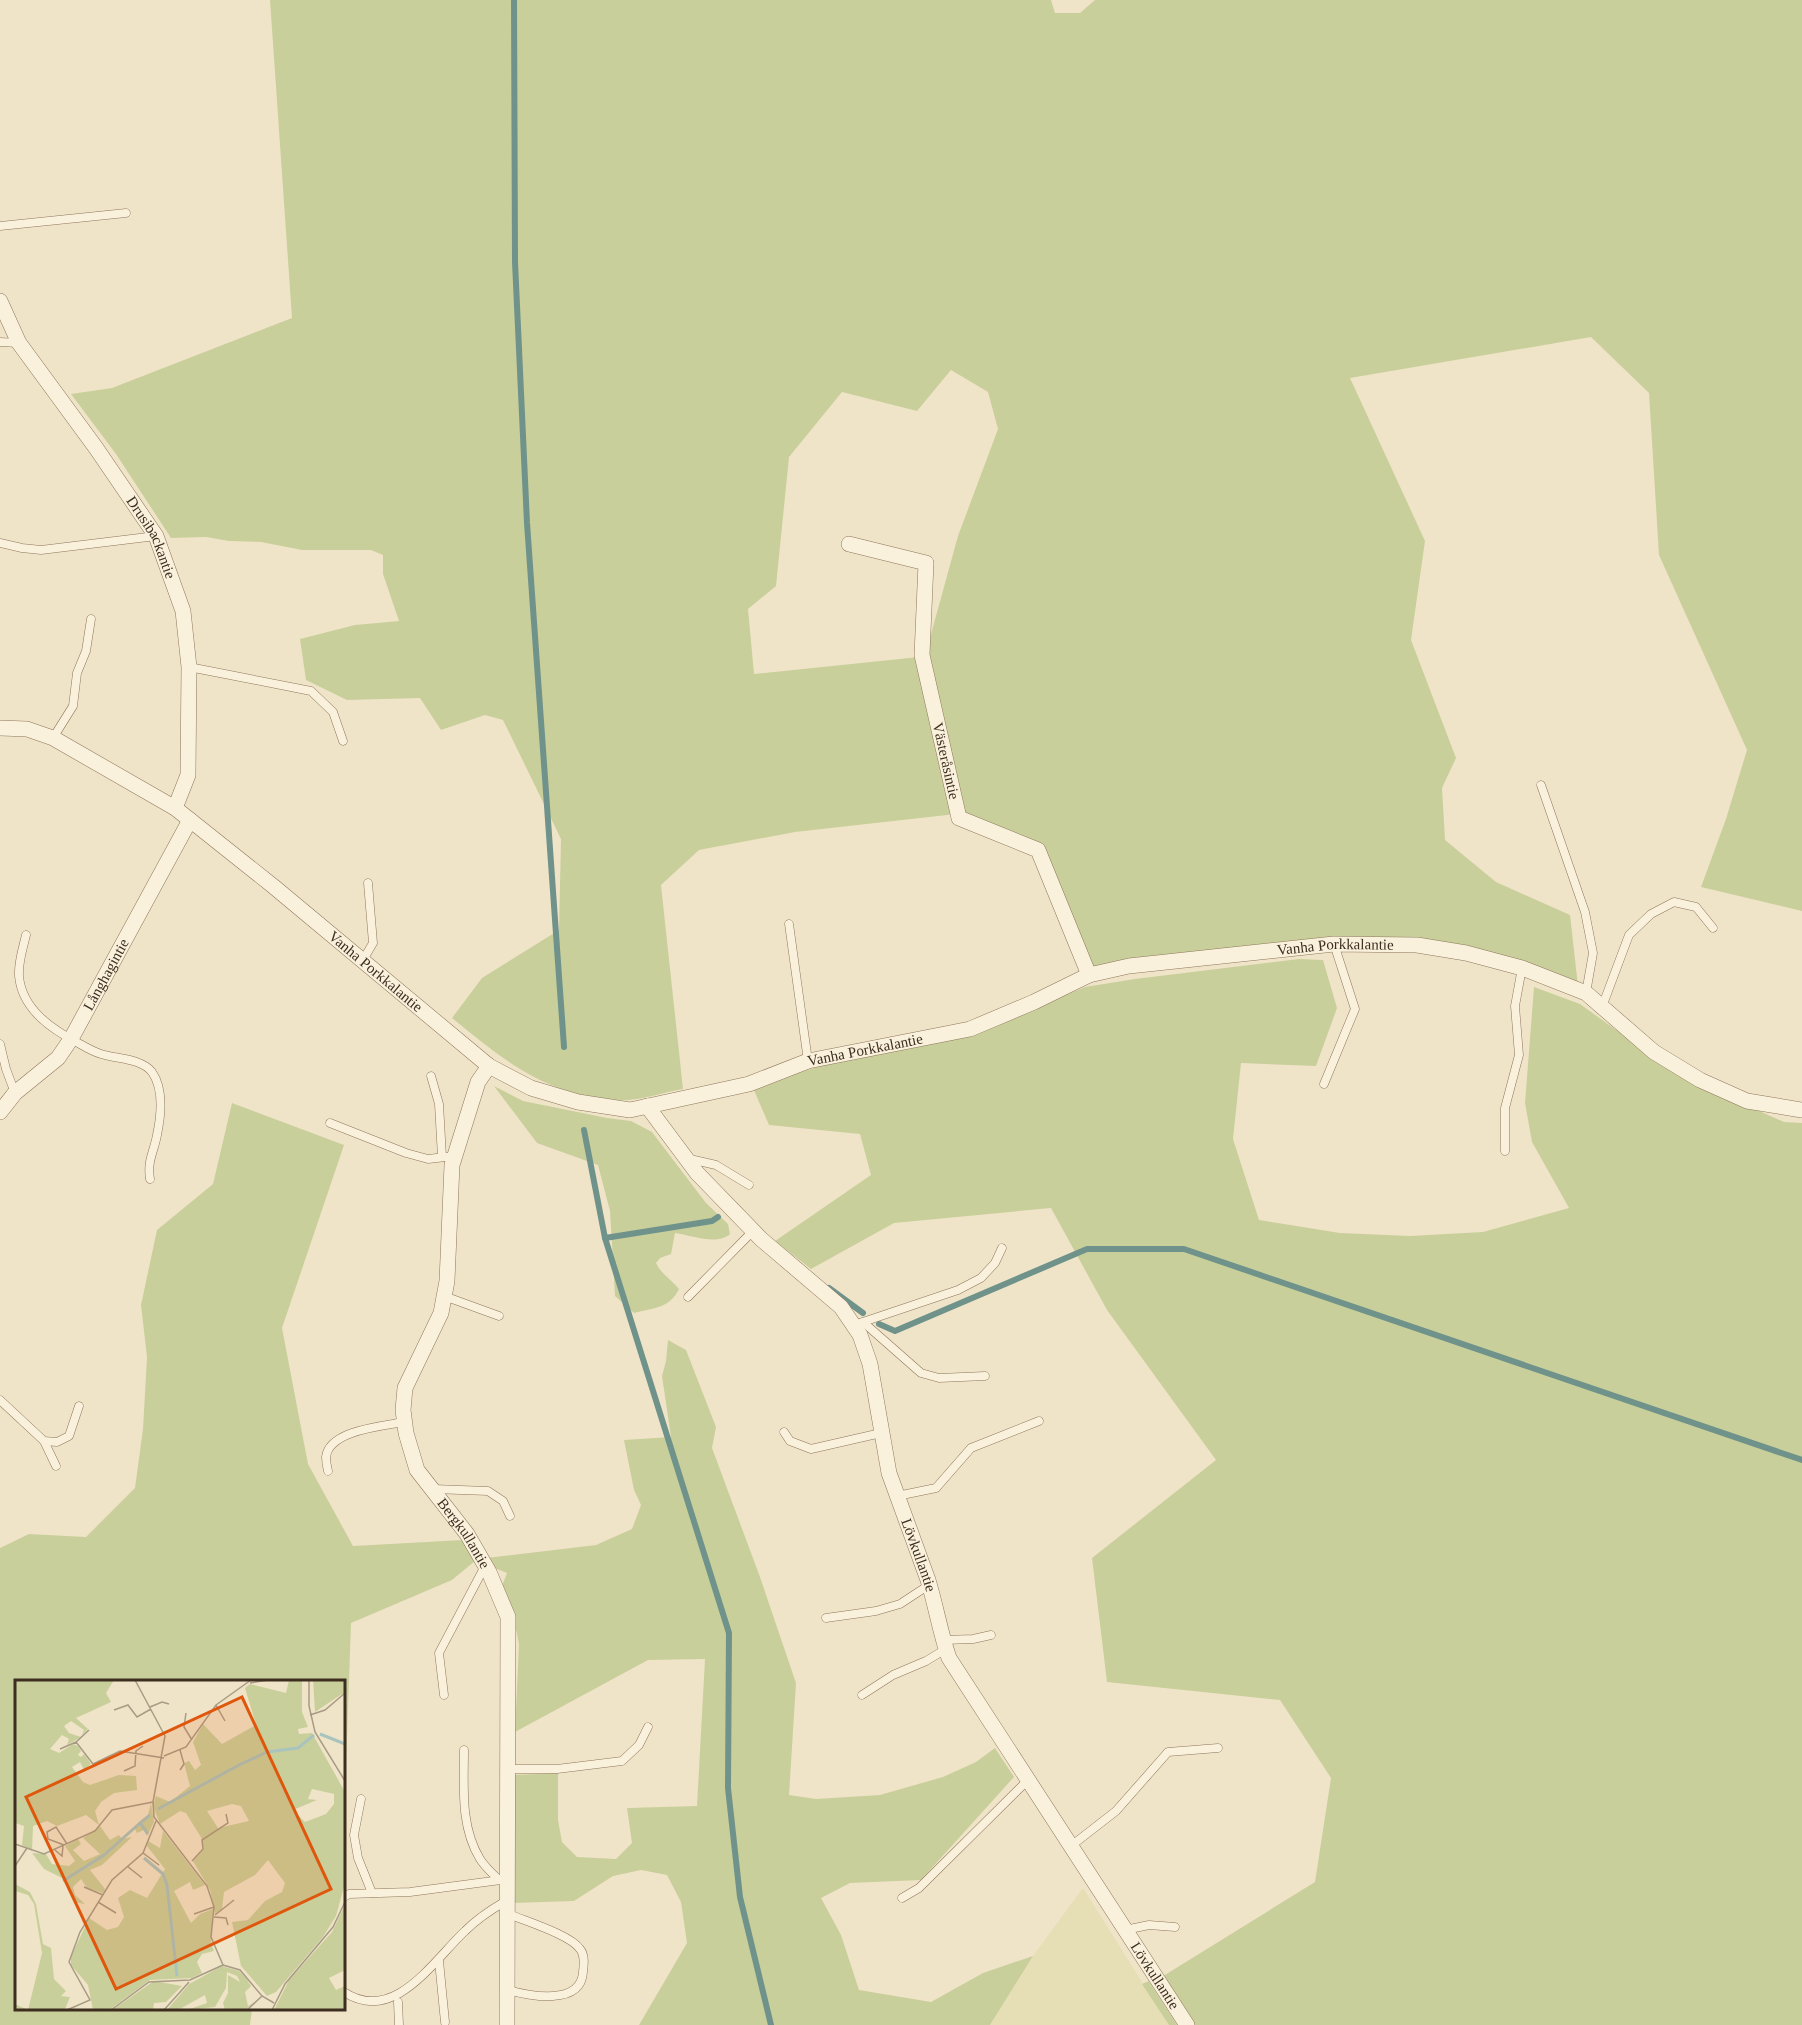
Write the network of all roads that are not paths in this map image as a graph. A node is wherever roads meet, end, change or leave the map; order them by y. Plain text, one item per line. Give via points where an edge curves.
1 (126, 213) dead end
2 (0, 226) edge
3 (0, 302) edge
4 (0, 342) edge
5 (19, 343) junction
6 (156, 536) junction
7 (0, 543) edge
8 (849, 544) dead end
9 (91, 619) dead end
10 (189, 667) junction
11 (0, 728) edge
12 (52, 738) junction
13 (344, 741) dead end
14 (1541, 785) dead end
15 (175, 808) junction
16 (190, 820) junction
17 (369, 883) dead end
18 (789, 924) dead end
19 (1713, 928) dead end
20 (26, 935) dead end
21 (1334, 944) junction
22 (363, 960) junction
23 (1522, 968) junction
24 (1089, 975) junction
25 (1586, 993) junction
26 (1602, 1007) junction
27 (71, 1039) junction
28 (0, 1044) edge
29 (808, 1061) junction
30 (489, 1065) junction
31 (431, 1076) dead end
32 (1324, 1084) dead end
33 (15, 1093) junction
34 (647, 1106) junction
35 (1802, 1110) edge
36 (0, 1112) edge
37 (330, 1123) dead end
38 (1505, 1151) dead end
39 (448, 1156) junction
40 (685, 1158) junction
41 (150, 1179) dead end
42 (749, 1185) dead end
43 (753, 1231) junction
44 (1002, 1248) dead end
45 (444, 1296) junction
46 (688, 1298) dead end
47 (499, 1316) dead end
48 (858, 1324) junction
49 (985, 1376) dead end
50 (0, 1400) edge
51 (79, 1406) dead end
52 (405, 1422) junction
53 (1039, 1422) dead end
54 (784, 1432) dead end
55 (881, 1433) junction
56 (44, 1441) junction
57 (56, 1466) dead end
58 (328, 1471) dead end
59 (433, 1490) junction
60 (897, 1496) junction
61 (510, 1516) dead end
62 (485, 1566) junction
63 (929, 1585) junction
64 (826, 1617) dead end
65 (991, 1635) dead end
66 (945, 1644) junction
67 (444, 1695) dead end
68 (862, 1695) dead end
69 (648, 1727) dead end
70 (1218, 1748) dead end
71 (464, 1750) dead end
72 (508, 1769) junction
73 (1029, 1779) junction
74 (362, 1798) dead end
75 (1071, 1846) junction
76 (504, 1880) junction
77 (372, 1893) junction
78 (345, 1897) edge
79 (902, 1898) dead end
80 (509, 1907) junction
81 (1175, 1927) dead end
82 (1125, 1930) junction
83 (439, 1961) junction
84 (508, 1990) junction
85 (345, 1993) edge
86 (392, 2006) junction
87 (446, 2022) dead end
88 (399, 2025) edge
89 (507, 2025) edge
90 (1186, 2025) edge

1 - 2 lane
3 - 5 street, Drusibackantie
4 - 5 lane
5 - 6 street, Drusibackantie
6 - 7 lane via 41,549
6 - 10 street, Drusibackantie via 183,611
8 - 24 street, Västeråsintie via 926,564 921,655 959,818 1038,850
9 - 12 lane via 73,706
10 - 13 lane via 311,691 333,712
10 - 15 street, Drusibackantie via 188,775
11 - 12 street, Vanha Porkkalantie via 27,729
12 - 15 street, Vanha Porkkalantie
14 - 25 lane via 1585,912 1593,953
15 - 16 street, Vanha Porkkalantie
16 - 22 street, Vanha Porkkalantie
16 - 27 street, Långhagintie
17 - 22 lane via 373,943
18 - 29 lane
19 - 26 lane via 1696,907 1674,902 1651,914 1629,935
20 - 27 lane via 19,975 23,994 36,1014
21 - 23 street, Vanha Porkkalantie via 1416,945
21 - 24 street, Vanha Porkkalantie via 1129,966
21 - 32 lane via 1355,1009
22 - 30 street, Vanha Porkkalantie
23 - 25 street, Vanha Porkkalantie
23 - 38 lane via 1515,1006 1519,1055 1505,1108
24 - 29 street, Vanha Porkkalantie via 970,1029
25 - 26 street, Vanha Porkkalantie
26 - 35 street, Vanha Porkkalantie via 1654,1052 1700,1080 1747,1101
27 - 33 street, Långhagintie via 58,1058
27 - 41 lane via 99,1054 142,1064 151,1071 160,1105 157,1136 148,1166
28 - 33 lane
29 - 34 street, Vanha Porkkalantie via 749,1084
30 - 34 street, Vanha Porkkalantie via 531,1088 578,1102 630,1110
30 - 39 street, Bergkullantie via 478,1082
31 - 39 lane
33 - 36 street, Långhagintie
34 - 40 street, Lövkullantie
37 - 39 lane via 406,1153 428,1159
39 - 45 street, Bergkullantie via 452,1165
40 - 42 lane via 716,1165
40 - 43 street, Lövkullantie
43 - 46 lane
43 - 48 street, Lövkullantie
44 - 48 lane via 988,1271 966,1286
45 - 47 lane
45 - 52 street, Bergkullantie via 441,1313 405,1388
48 - 49 lane via 921,1373 939,1378
48 - 55 street, Lövkullantie via 870,1364
50 - 56 lane
51 - 56 lane via 69,1436 57,1442
52 - 58 lane via 360,1430 337,1440 326,1456
52 - 59 street, Bergkullantie via 417,1470
53 - 60 lane via 971,1448 936,1488
54 - 55 lane via 790,1441 811,1449
55 - 60 street, Lövkullantie
56 - 57 lane
59 - 61 lane via 488,1491 503,1502
59 - 62 street, Bergkullantie via 467,1534
60 - 63 street, Lövkullantie
62 - 67 lane via 439,1653
62 - 72 street, Bergkullantie via 508,1617
63 - 64 lane via 900,1604
63 - 66 street, Lövkullantie
65 - 66 lane
66 - 68 lane via 926,1661 893,1675
66 - 73 street, Lövkullantie via 949,1658
69 - 72 lane via 639,1745 622,1761 558,1769
70 - 75 lane via 1168,1752 1116,1811
71 - 76 lane via 464,1807 469,1836 481,1861
72 - 76 street, Bergkullantie
73 - 75 street, Lövkullantie
73 - 79 lane via 919,1888
74 - 77 lane via 354,1835
75 - 82 street, Lövkullantie
76 - 77 lane
76 - 80 street, Bergkullantie
77 - 78 lane
80 - 83 lane via 465,1930
80 - 84 street, Bergkullantie
80 - 84 lane via 570,1940 580,1949 584,1961 583,1977 578,1987 569,1992 548,1997
81 - 82 lane via 1149,1925
82 - 90 street, Lövkullantie
83 - 86 lane via 425,1980
83 - 87 lane
84 - 89 street, Bergkullantie
85 - 86 lane via 354,2003 371,2009
86 - 88 lane

